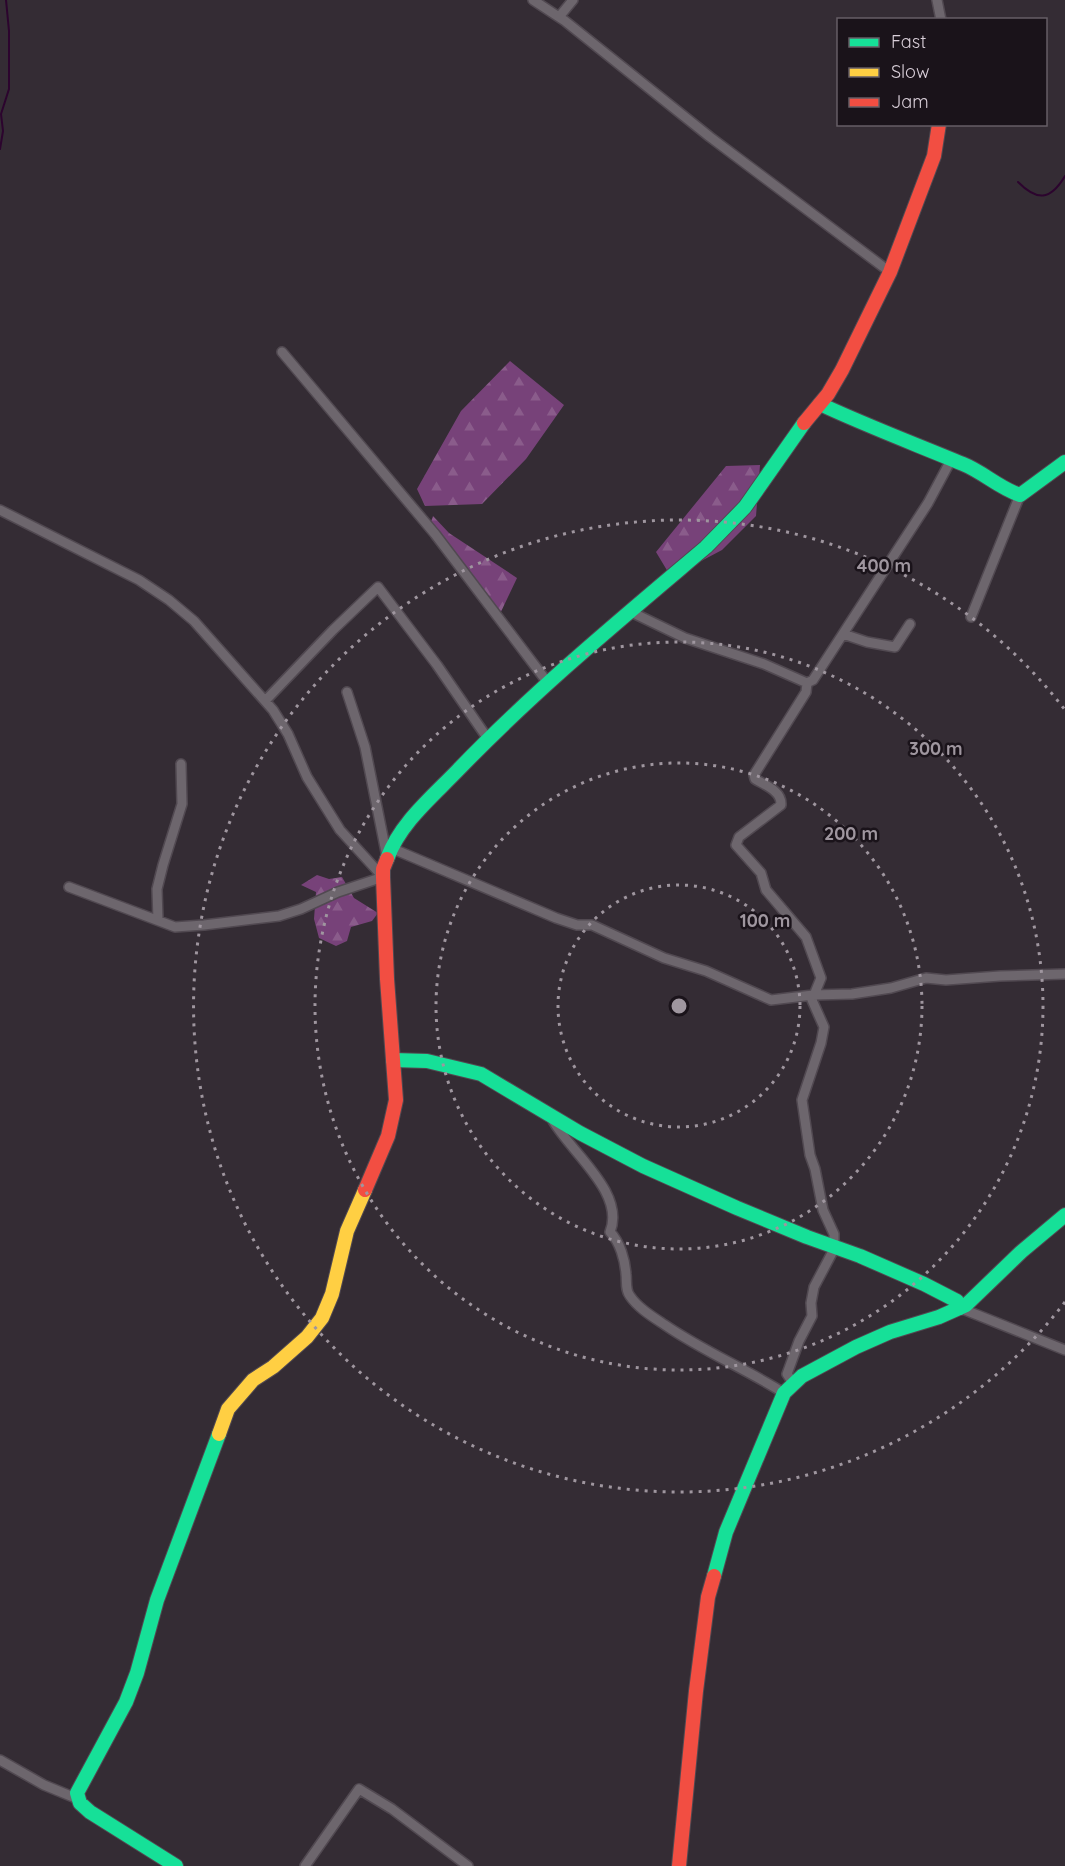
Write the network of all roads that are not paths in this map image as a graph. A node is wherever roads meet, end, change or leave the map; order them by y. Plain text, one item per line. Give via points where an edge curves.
1 (533, 0) edge
2 (573, 0) edge
3 (937, 0) edge
4 (559, 17) junction
5 (942, 18) edge
6 (939, 126) edge
7 (890, 272) junction
8 (282, 352) dead end
9 (820, 404) junction
10 (951, 460) junction
11 (1064, 462) edge
12 (1020, 495) junction
13 (0, 510) edge
14 (629, 611) junction
15 (971, 617) dead end
16 (910, 624) dead end
17 (843, 634) junction
18 (548, 683) junction
19 (807, 683) junction
20 (347, 692) dead end
21 (265, 700) junction
22 (488, 739) junction
23 (181, 764) dead end
24 (389, 854) junction
25 (383, 877) junction
26 (69, 887) dead end
27 (158, 920) junction
28 (1065, 974) edge
29 (813, 995) junction
30 (393, 1060) junction
31 (550, 1114) junction
32 (1065, 1215) edge
33 (833, 1245) junction
34 (960, 1308) junction
35 (1065, 1350) edge
36 (789, 1388) junction
37 (0, 1760) edge
38 (78, 1799) junction
39 (176, 1866) edge
40 (305, 1866) edge
41 (468, 1866) edge
42 (679, 1866) edge

1 - 4 street
2 - 4 street
3 - 5 street
4 - 7 street
6 - 7 street via 929,172
7 - 9 street via 842,370
8 - 18 street via 435,534
9 - 10 street
9 - 14 street via 734,520
10 - 12 street via 962,462
10 - 17 street via 928,503
11 - 12 street
12 - 15 street
13 - 21 street via 139,580 169,600 194,621
14 - 18 street
14 - 19 street via 685,638
16 - 17 street via 895,647
17 - 19 street via 813,680
18 - 22 street
19 - 29 street via 806,692 754,775 776,792 781,805 740,837 736,845 761,873 766,890 806,937 821,978
20 - 24 street via 365,747
21 - 22 street via 378,587
21 - 25 street via 340,830
22 - 24 street via 416,813
23 - 27 street via 182,804 157,889
24 - 25 street
24 - 29 street via 556,918 592,925 771,1000
25 - 27 street via 279,916 175,927
25 - 30 street
26 - 27 street
28 - 29 street via 926,978 852,994
29 - 33 street via 824,1027 802,1100 810,1155 823,1210 834,1234
30 - 31 street via 428,1061 482,1074
30 - 38 street via 396,1100 392,1125 347,1231 333,1294 308,1337 253,1380 228,1409 158,1600 126,1702 80,1785
31 - 33 street via 580,1134 653,1170
31 - 36 street via 604,1189 613,1216 610,1232 620,1248 630,1296 683,1338
32 - 34 street
33 - 34 street via 946,1295 957,1301
33 - 36 street via 814,1287 812,1316 787,1374
34 - 35 street
34 - 36 street via 856,1347 811,1370
36 - 42 street via 726,1532 708,1597
37 - 38 street
38 - 39 street via 90,1812
40 - 41 street via 359,1789

